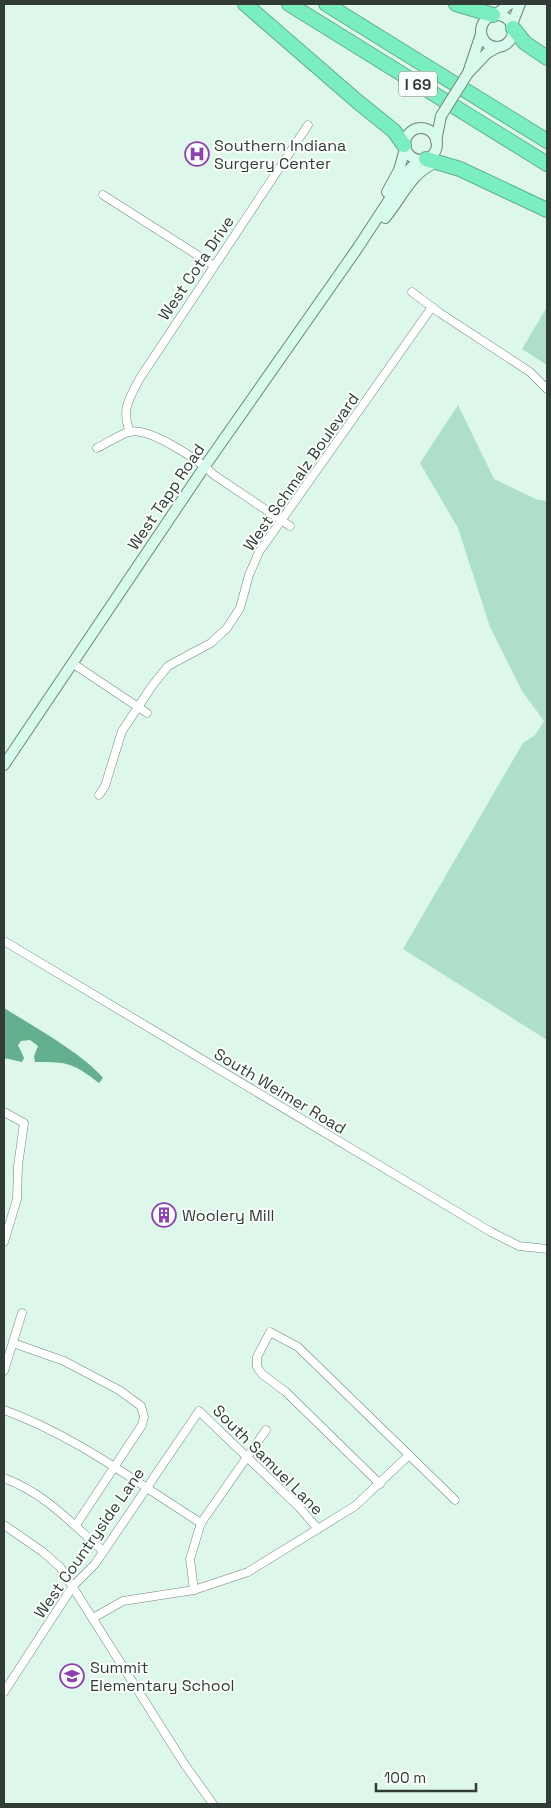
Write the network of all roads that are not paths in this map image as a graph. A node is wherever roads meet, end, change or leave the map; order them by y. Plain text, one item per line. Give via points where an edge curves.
1 (245, 4) edge
2 (289, 4) edge
3 (326, 4) edge
4 (456, 4) edge
5 (510, 4) edge
6 (520, 4) edge
7 (495, 15) junction
8 (512, 26) junction
9 (481, 34) junction
10 (498, 47) junction
11 (547, 58) edge
12 (468, 73) junction
13 (441, 116) junction
14 (308, 125) dead end
15 (419, 128) junction
16 (436, 141) junction
17 (547, 141) edge
18 (405, 147) junction
19 (427, 160) junction
20 (547, 164) edge
21 (103, 194) dead end
22 (547, 210) edge
23 (357, 248) junction
24 (213, 266) junction
25 (412, 292) dead end
26 (432, 307) junction
27 (547, 389) edge
28 (130, 432) junction
29 (96, 448) dead end
30 (205, 466) junction
31 (283, 521) junction
32 (290, 526) dead end
33 (72, 663) junction
34 (138, 707) junction
35 (147, 712) dead end
36 (4, 765) edge
37 (99, 795) dead end
38 (4, 941) edge
39 (4, 1112) edge
40 (4, 1242) edge
41 (547, 1249) edge
42 (22, 1314) dead end
43 (13, 1343) junction
44 (4, 1371) edge
45 (4, 1410) edge
46 (199, 1411) joint
47 (266, 1430) dead end
48 (409, 1454) junction
49 (246, 1456) junction
50 (113, 1467) junction
51 (4, 1478) edge
52 (380, 1484) junction
53 (144, 1488) junction
54 (455, 1500) dead end
55 (201, 1523) junction
56 (4, 1525) edge
57 (76, 1525) junction
58 (318, 1529) junction
59 (103, 1551) junction
60 (73, 1586) junction
61 (194, 1590) junction
62 (93, 1618) junction
63 (4, 1692) edge
64 (213, 1804) edge

1 - 18 highway via 394,131
2 - 20 highway, I 69
3 - 17 highway, I 69
4 - 7 highway
5 - 7 main road
6 - 8 main road
7 - 8 main road via 506,17
7 - 9 main road via 485,20
8 - 10 main road via 508,43
8 - 11 highway via 522,41
9 - 10 main road via 489,45
9 - 12 main road
10 - 12 main road via 487,53
12 - 13 main road, bridge
13 - 15 main road
13 - 16 main road
14 - 24 street, West Cota Drive
15 - 16 main road via 432,133
15 - 18 main road via 407,136
16 - 19 main road via 435,151
18 - 19 main road via 411,156
18 - 23 main road, West Tapp Road via 399,170
19 - 22 highway via 460,169
19 - 23 main road via 389,213
19 - 23 main road, West Tapp Road via 408,171
21 - 24 street
23 - 30 main road, West Tapp Road
24 - 28 street, West Cota Drive via 127,403 124,418
25 - 26 street
26 - 27 street via 530,372
26 - 31 street, West Schmalz Boulevard
28 - 29 street
28 - 30 street via 156,437
30 - 31 street
30 - 33 main road, West Tapp Road
31 - 32 street
31 - 34 street, West Schmalz Boulevard via 255,560 240,608 227,628 211,643 168,666
33 - 34 street
33 - 36 main road, West Tapp Road
34 - 35 street
34 - 37 street, West Schmalz Boulevard via 122,732 105,786
38 - 41 street, South Weimer Road via 491,1232 520,1246
39 - 40 street via 24,1123 17,1199
42 - 43 street
43 - 44 street
43 - 50 street via 64,1361 139,1404 144,1417 142,1425
45 - 50 street via 76,1442
46 - 49 street, South Samuel Lane
46 - 53 street, West Countryside Lane
47 - 49 street
48 - 52 street
48 - 52 street via 305,1352 270,1332 257,1358 257,1367
48 - 54 street
49 - 55 street
49 - 58 street, South Samuel Lane
50 - 53 street
50 - 57 street
51 - 57 street via 32,1490
52 - 58 street via 355,1506
53 - 55 street
53 - 59 street, West Countryside Lane
55 - 61 street via 190,1558
56 - 60 street via 60,1567
57 - 59 street
58 - 61 street via 248,1572
59 - 60 street, West Countryside Lane
60 - 62 street
60 - 63 street, West Countryside Lane
61 - 62 street via 124,1601
62 - 64 street

